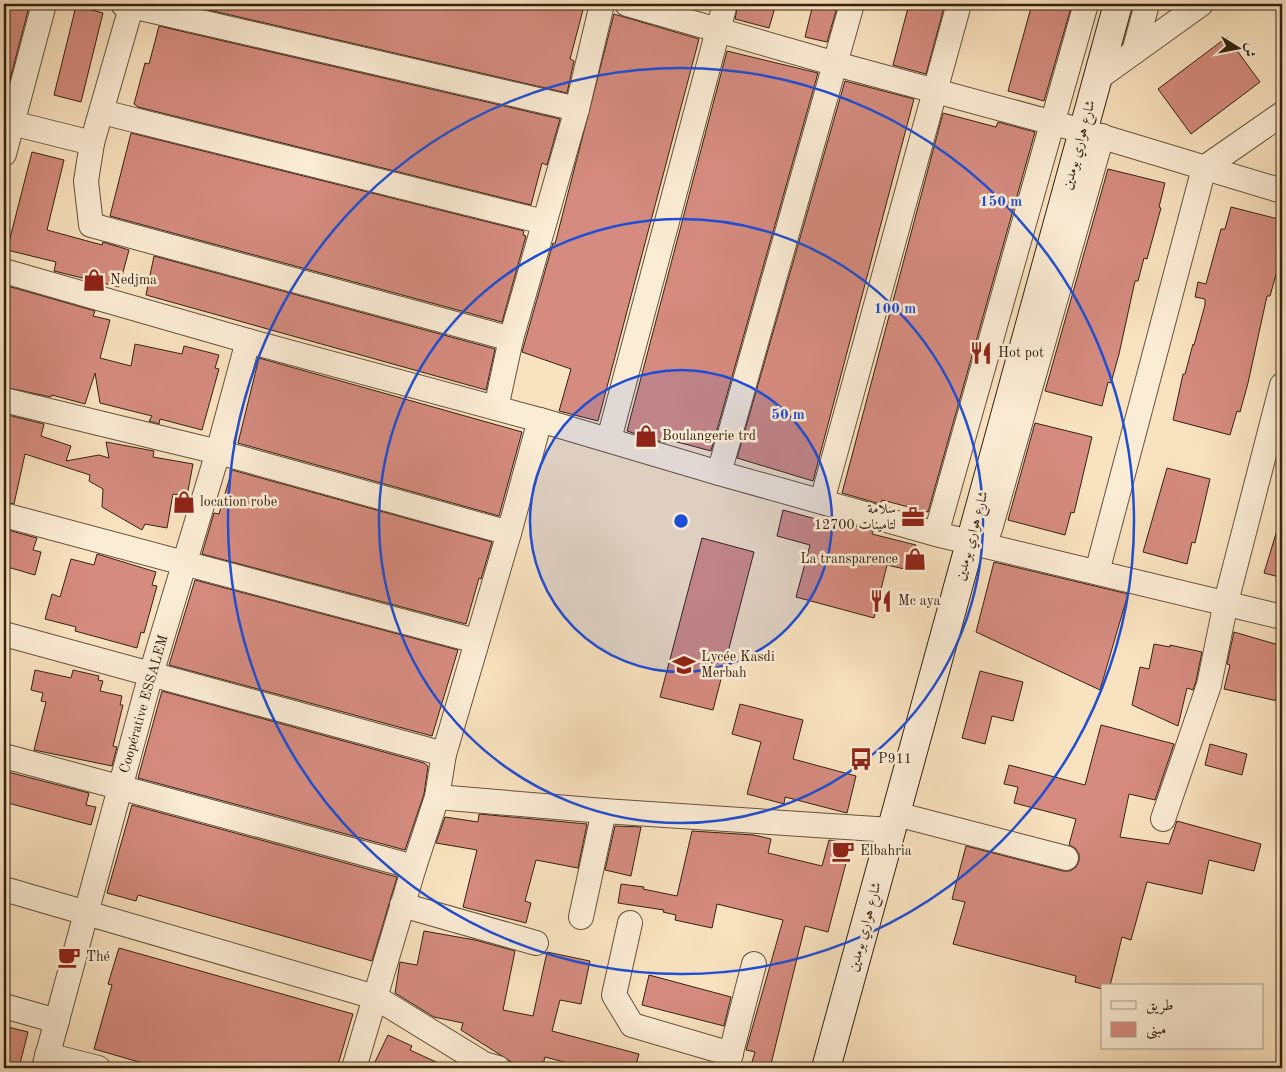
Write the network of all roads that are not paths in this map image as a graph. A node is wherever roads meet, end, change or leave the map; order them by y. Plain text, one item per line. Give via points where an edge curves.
1 (44, 4) edge
2 (129, 4) edge
3 (602, 4) edge
4 (627, 4) edge
5 (724, 4) edge
6 (852, 4) edge
7 (959, 4) edge
8 (1086, 4) edge
9 (1118, 4) edge
10 (1147, 4) edge
11 (1200, 4) edge
12 (717, 30) junction
13 (1134, 52) junction
14 (836, 64) junction
15 (1098, 78) junction
16 (934, 90) junction
17 (577, 109) junction
18 (102, 112) junction
19 (1282, 114) edge
20 (8, 122) edge
21 (1052, 124) junction
22 (1092, 133) junction
23 (92, 143) junction
24 (4, 154) edge
25 (1204, 168) junction
26 (1282, 170) edge
27 (1272, 188) edge
28 (544, 222) junction
29 (4, 271) edge
30 (510, 338) junction
31 (248, 341) junction
32 (1282, 385) edge
33 (4, 400) edge
34 (496, 408) junction
35 (540, 420) junction
36 (609, 439) junction
37 (218, 452) junction
38 (719, 473) junction
39 (822, 501) junction
40 (4, 515) edge
41 (509, 533) junction
42 (936, 534) junction
43 (977, 543) junction
44 (185, 562) junction
45 (1097, 572) junction
46 (1226, 602) junction
47 (1282, 617) edge
48 (4, 634) edge
49 (476, 641) junction
50 (151, 674) junction
51 (444, 754) junction
52 (4, 756) edge
53 (120, 788) junction
54 (437, 797) junction
55 (604, 811) junction
56 (1163, 819) dead end
57 (894, 822) junction
58 (1066, 858) dead end
59 (414, 867) junction
60 (4, 889) edge
61 (402, 905) junction
62 (86, 914) junction
63 (581, 917) dead end
64 (630, 923) dead end
65 (536, 943) dead end
66 (754, 964) dead end
67 (375, 997) junction
68 (4, 1006) edge
69 (57, 1021) junction
70 (729, 1061) edge
71 (46, 1062) edge
72 (98, 1068) edge
73 (354, 1068) edge
74 (498, 1068) edge
75 (826, 1068) edge

1 - 20 street
2 - 17 street
2 - 18 street
3 - 17 street
4 - 12 street
5 - 12 street
6 - 14 street
7 - 16 street
8 - 21 street
9 - 15 main road, شارع هواري بومدين
10 - 13 street
11 - 13 street
12 - 14 street
12 - 36 street
13 - 15 street
14 - 16 street
14 - 38 street
15 - 22 main road, شارع هواري بومدين
16 - 21 street
16 - 39 street
17 - 28 street
18 - 23 street
18 - 28 street
19 - 25 street
20 - 23 street
20 - 24 street
21 - 22 street
21 - 42 street
22 - 25 street
22 - 43 main road, شارع هواري بومدين
23 - 30 street via 86,181 91,224
25 - 27 street
25 - 45 street
26 - 27 street
28 - 30 street
29 - 31 street
30 - 34 street
31 - 34 street
31 - 37 street, Coopérative ESSALEM
32 - 46 street
33 - 37 street
34 - 35 street
35 - 36 street
35 - 41 street
36 - 38 street
37 - 41 street
37 - 44 street, Coopérative ESSALEM
38 - 39 street
39 - 42 street
40 - 44 street
41 - 49 street
42 - 43 street
43 - 45 street
43 - 57 main road, شارع هواري بومدين
44 - 49 street
44 - 50 street, Coopérative ESSALEM
45 - 46 street
46 - 47 street
46 - 56 street via 1209,686
48 - 50 street
49 - 51 street
50 - 51 street
50 - 53 street, Coopérative ESSALEM
51 - 54 street
52 - 53 street
53 - 59 street
53 - 62 street, Coopérative ESSALEM
54 - 55 street
54 - 59 street
55 - 57 street
55 - 63 street
57 - 58 street
57 - 75 main road, شارع هواري بومدين
59 - 61 street
60 - 62 street
61 - 65 street
61 - 67 street
62 - 67 street
62 - 69 street, Coopérative ESSALEM
64 - 70 street via 614,995 632,1025
66 - 70 street
67 - 73 street
67 - 74 street via 484,1064
68 - 69 street
69 - 71 street, Coopérative ESSALEM
71 - 72 street

